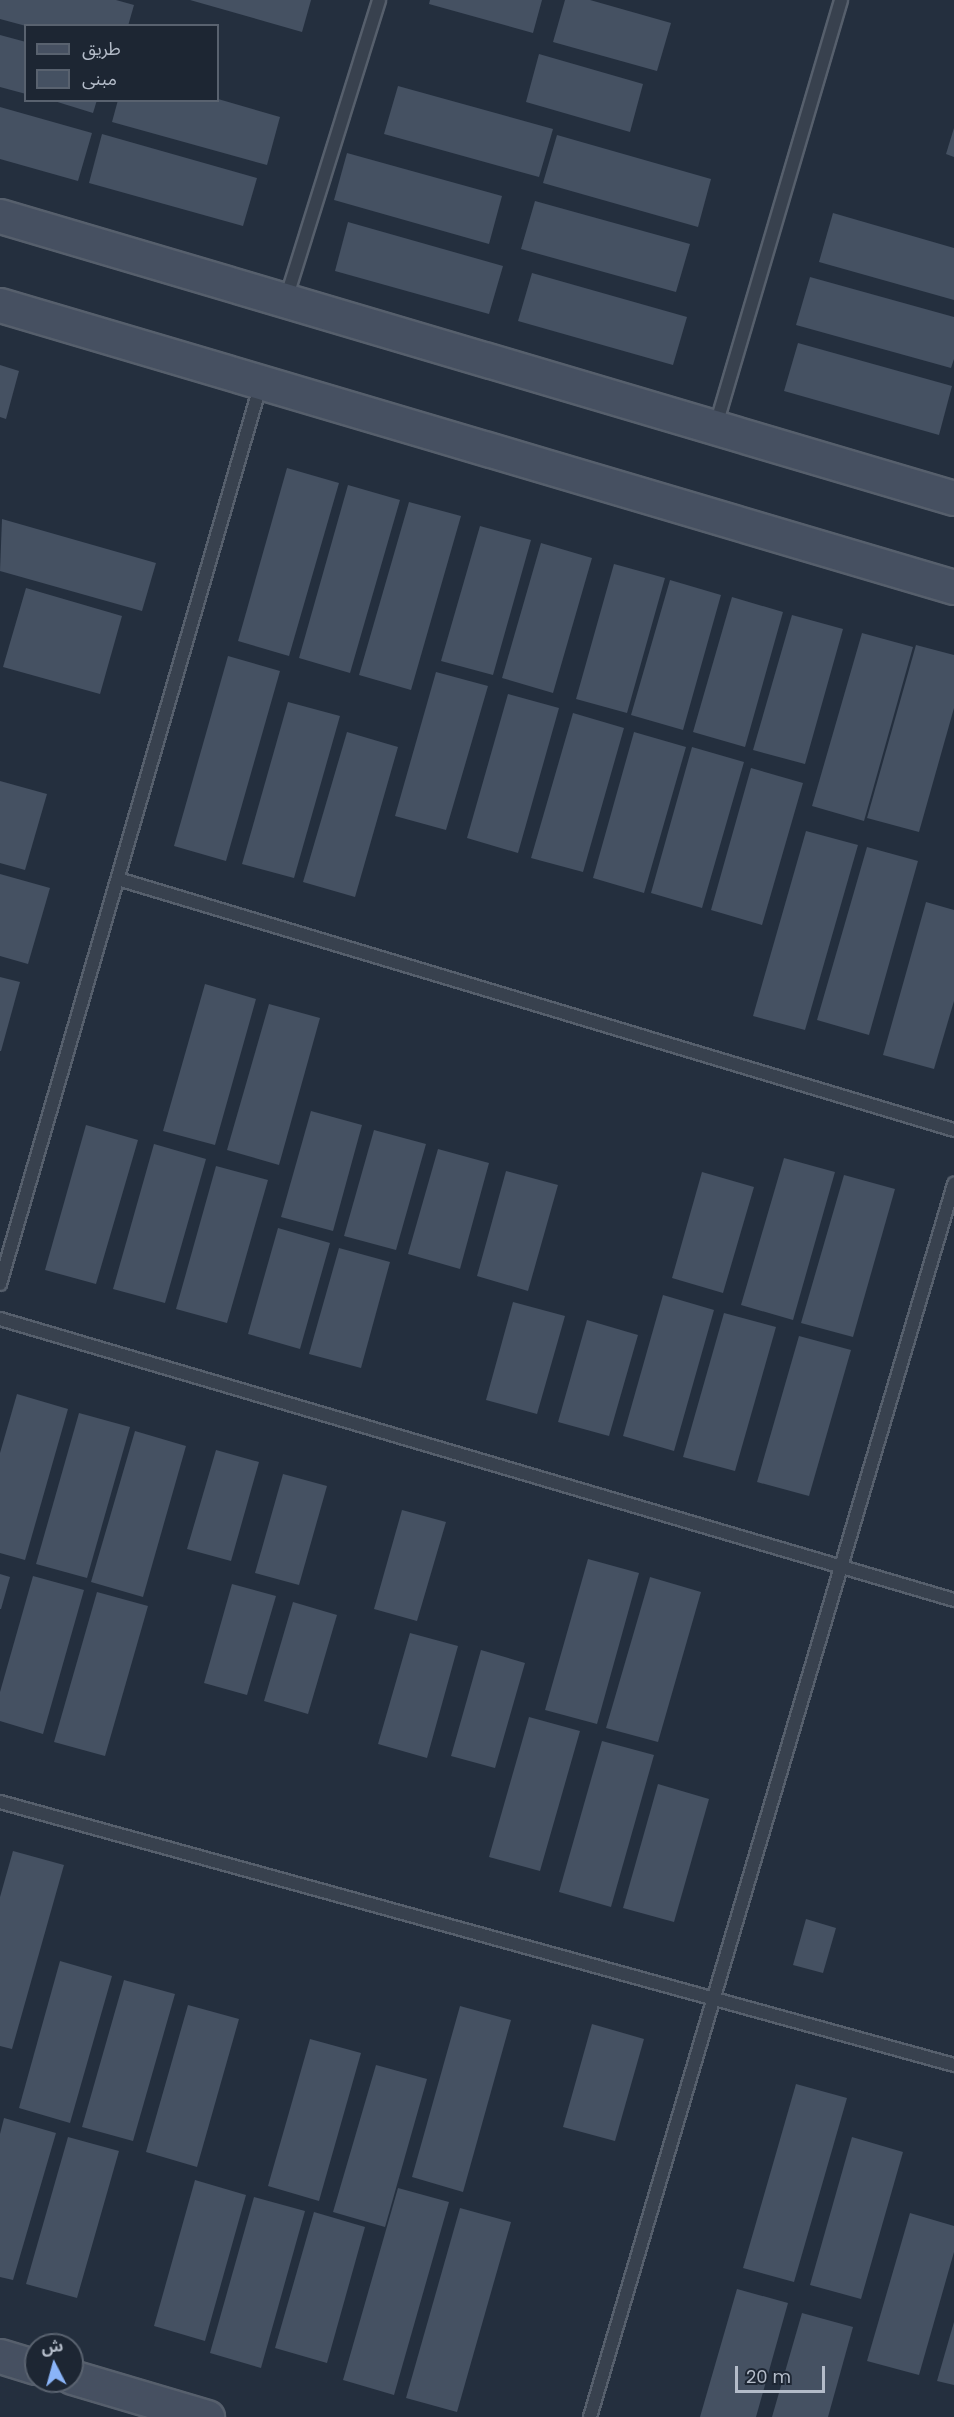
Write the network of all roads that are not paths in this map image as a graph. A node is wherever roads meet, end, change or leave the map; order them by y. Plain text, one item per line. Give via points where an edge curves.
1 (379, 0) edge
2 (840, 0) edge
3 (0, 216) edge
4 (286, 300) junction
5 (0, 305) edge
6 (261, 383) junction
7 (715, 427) junction
8 (954, 498) edge
9 (954, 587) edge
10 (117, 879) junction
11 (954, 1130) edge
12 (954, 1185) edge
13 (0, 1284) edge
14 (0, 1319) edge
15 (841, 1566) junction
16 (954, 1600) edge
17 (0, 1802) edge
18 (714, 1998) junction
19 (954, 2065) edge
20 (0, 2356) edge
21 (24, 2363) edge
22 (84, 2381) edge
23 (207, 2417) edge
24 (590, 2417) edge

1 - 4 lane
2 - 7 lane
3 - 4 street
4 - 7 street
5 - 6 street
6 - 9 street
6 - 10 lane
7 - 8 street
10 - 11 lane
10 - 13 lane
12 - 15 lane
14 - 15 lane
15 - 16 lane
15 - 18 lane
17 - 18 lane
18 - 19 lane
18 - 24 lane
20 - 21 street
22 - 23 street

